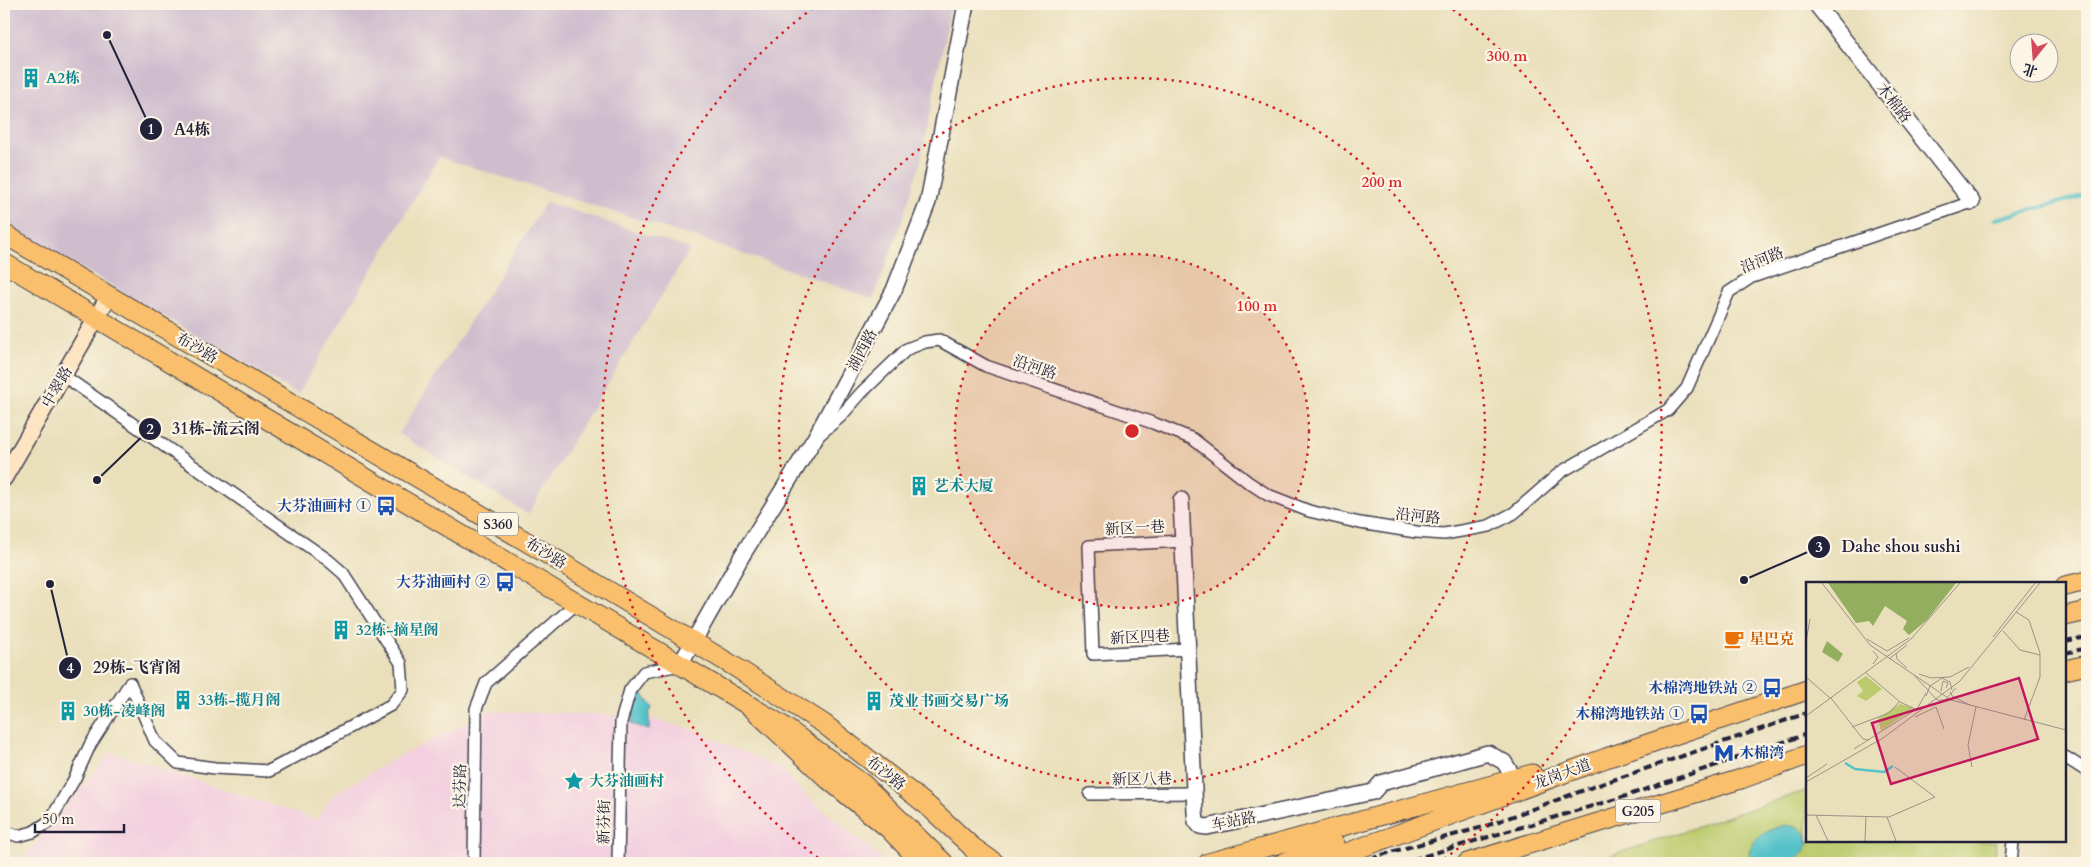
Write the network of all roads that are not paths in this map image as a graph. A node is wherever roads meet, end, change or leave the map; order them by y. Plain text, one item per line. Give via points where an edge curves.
1 (966, 4) edge
2 (1816, 4) edge
3 (1972, 202) joint
4 (4, 234) edge
5 (4, 263) edge
6 (109, 296) junction
7 (96, 317) junction
8 (64, 376) junction
9 (815, 438) junction
10 (4, 478) edge
11 (1181, 500) dead end
12 (1183, 541) junction
13 (2087, 580) edge
14 (2066, 586) edge
15 (577, 603) junction
16 (2087, 611) edge
17 (2066, 616) edge
18 (694, 641) junction
19 (1188, 650) junction
20 (1093, 654) joint
21 (680, 665) junction
22 (2087, 665) edge
23 (2066, 670) edge
24 (1806, 690) edge
25 (750, 708) junction
26 (1806, 755) edge
27 (1606, 758) junction
28 (2066, 758) edge
29 (2087, 771) edge
30 (1514, 778) junction
31 (1194, 793) junction
32 (1090, 794) dead end
33 (4, 831) edge
34 (2013, 842) edge
35 (971, 846) junction
36 (1497, 858) edge
37 (474, 863) edge
38 (618, 863) edge
39 (922, 863) edge
40 (944, 863) edge
41 (984, 863) edge
42 (995, 863) edge
43 (1208, 863) edge
44 (1283, 863) edge
45 (1319, 863) edge
46 (1467, 863) edge
47 (2011, 863) edge

1 - 9 street, 湖西路 via 928,202 894,290
2 - 3 street, 木棉路
3 - 9 street, 沿河路 via 1752,277 1729,292 1687,388 1668,410 1561,472 1514,513 1490,526 1444,534 1416,532 1310,511 1268,495 1193,439 986,366 939,340 907,349
4 - 6 main road, 布沙路 / S360
5 - 7 main road, 布沙路 / S360
6 - 7 main road, 中翠路
6 - 18 main road, 布沙路 / S360
7 - 8 main road, 中翠路
7 - 15 main road, 布沙路 / S360
8 - 10 main road, 中翠路
8 - 33 street via 336,566 401,664 403,690 391,705 270,771 178,763 155,741 130,683 90,745 50,821 33,832 18,836
9 - 18 street, 湖西路
11 - 12 street, 车站路
12 - 19 street, 车站路
12 - 20 street, 新区一巷 via 1089,546
13 - 14 main road
15 - 21 main road, 布沙路 / S360
15 - 37 street, 达芬路 via 486,683 476,710
16 - 17 main road
18 - 21 street, 湖西路
18 - 35 main road, 布沙路 / S360 via 824,724 928,806
19 - 20 street, 新区四巷
19 - 31 street, 车站路
21 - 25 main road, 布沙路 / S360
21 - 38 street, 新芬街 via 644,672 630,690 621,722
22 - 23 main road
24 - 27 main road, 龙岗大道
25 - 39 main road via 888,828
25 - 40 main road, 布沙路 / S360 via 780,724 863,784
26 - 36 main road, G205
27 - 30 main road
27 - 45 main road, 龙岗大道
28 - 29 street
30 - 31 street, 车站路 via 1504,762 1488,753 1381,783 1373,792 1207,827 1196,822
30 - 43 main road
30 - 44 main road
31 - 32 street, 新区八巷
34 - 47 street
35 - 41 main road, 布沙路 / S360
35 - 42 main road
36 - 46 main road, G205

